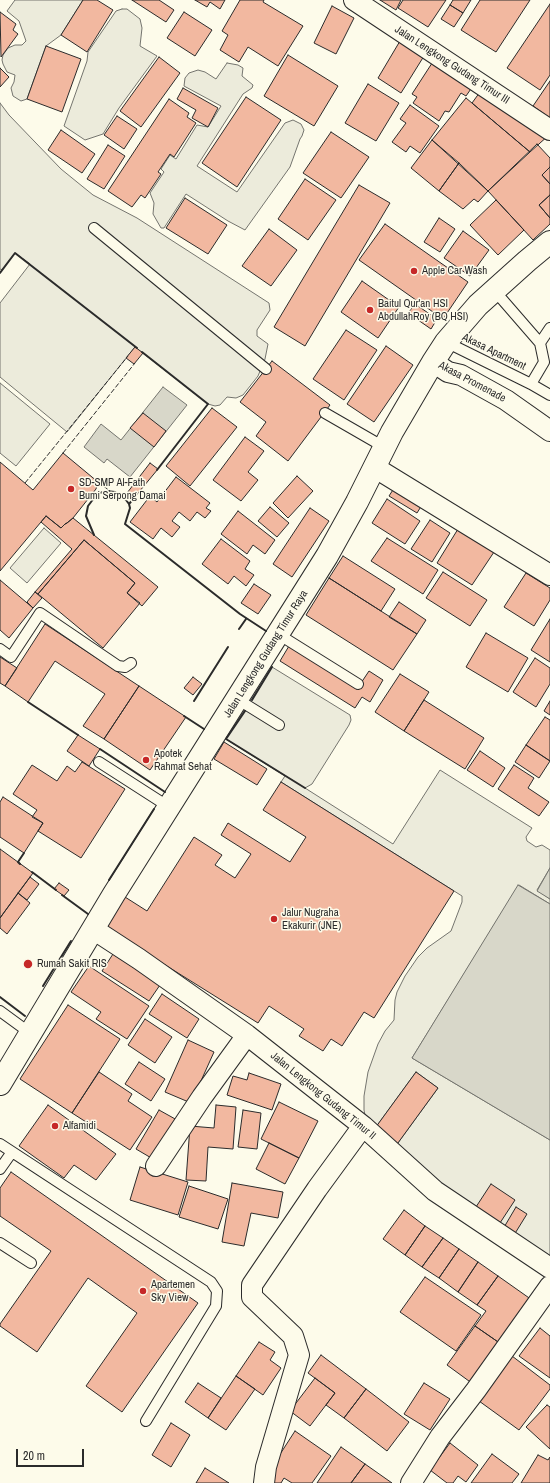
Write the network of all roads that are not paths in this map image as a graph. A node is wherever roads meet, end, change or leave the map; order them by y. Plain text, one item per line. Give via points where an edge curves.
1 (354, 0) edge
2 (550, 130) edge
3 (94, 228) dead end
4 (550, 242) edge
5 (494, 290) junction
6 (550, 328) edge
7 (446, 342) junction
8 (540, 343) junction
9 (433, 362) junction
10 (547, 364) edge
11 (266, 369) dead end
12 (531, 384) junction
13 (550, 395) edge
14 (324, 413) dead end
15 (550, 431) edge
16 (384, 447) junction
17 (374, 467) junction
18 (550, 576) edge
19 (278, 634) junction
20 (0, 649) edge
21 (131, 663) dead end
22 (358, 684) dead end
23 (237, 699) junction
24 (279, 725) dead end
25 (99, 762) dead end
26 (169, 807) junction
27 (92, 929) junction
28 (0, 1011) edge
29 (30, 1033) junction
30 (246, 1035) junction
31 (0, 1084) edge
32 (362, 1126) junction
33 (0, 1144) edge
34 (12, 1152) junction
35 (156, 1166) dead end
36 (0, 1169) edge
37 (0, 1243) edge
38 (31, 1263) dead end
39 (550, 1268) edge
40 (550, 1286) edge
41 (146, 1421) dead end
42 (264, 1483) edge
43 (411, 1483) edge

1 - 2 street, Jalan Lengkong Gudang Timur III
3 - 11 lane
4 - 5 street, Jalan Lengkong Gudang Timur Raya
5 - 7 street, Jalan Lengkong Gudang Timur Raya
5 - 8 lane
6 - 8 lane
7 - 9 street, Jalan Lengkong Gudang Timur Raya
7 - 12 lane, Akasa Apartment
8 - 10 lane
9 - 15 street, Akasa Promenade via 506,400
9 - 16 street, Jalan Lengkong Gudang Timur Raya
10 - 12 lane, Akasa Apartment
12 - 13 lane, Akasa Apartment
14 - 16 lane
16 - 17 street, Jalan Lengkong Gudang Timur Raya
17 - 18 street
17 - 19 street, Jalan Lengkong Gudang Timur Raya via 335,543
19 - 22 lane
19 - 23 street, Jalan Lengkong Gudang Timur Raya
20 - 21 lane via 11,657 40,613 118,666 124,667
23 - 24 lane
23 - 26 street, Jalan Lengkong Gudang Timur Raya
25 - 26 lane
26 - 27 street, Jalan Lengkong Gudang Timur Raya
27 - 29 street, Jalan Lengkong Gudang Timur Raya
27 - 30 street, Jalan Lengkong Gudang Timur II
28 - 29 lane
29 - 31 street, Jalan Lengkong Gudang Timur Raya
30 - 32 street, Jalan Lengkong Gudang Timur II
30 - 35 street
32 - 39 street, Jalan Lengkong Gudang Timur II via 436,1191
32 - 42 street via 252,1285 252,1297 293,1336 299,1355 266,1467
33 - 34 lane
34 - 36 lane
34 - 41 lane via 211,1282 217,1291 216,1306
37 - 38 lane
40 - 43 street via 440,1437

